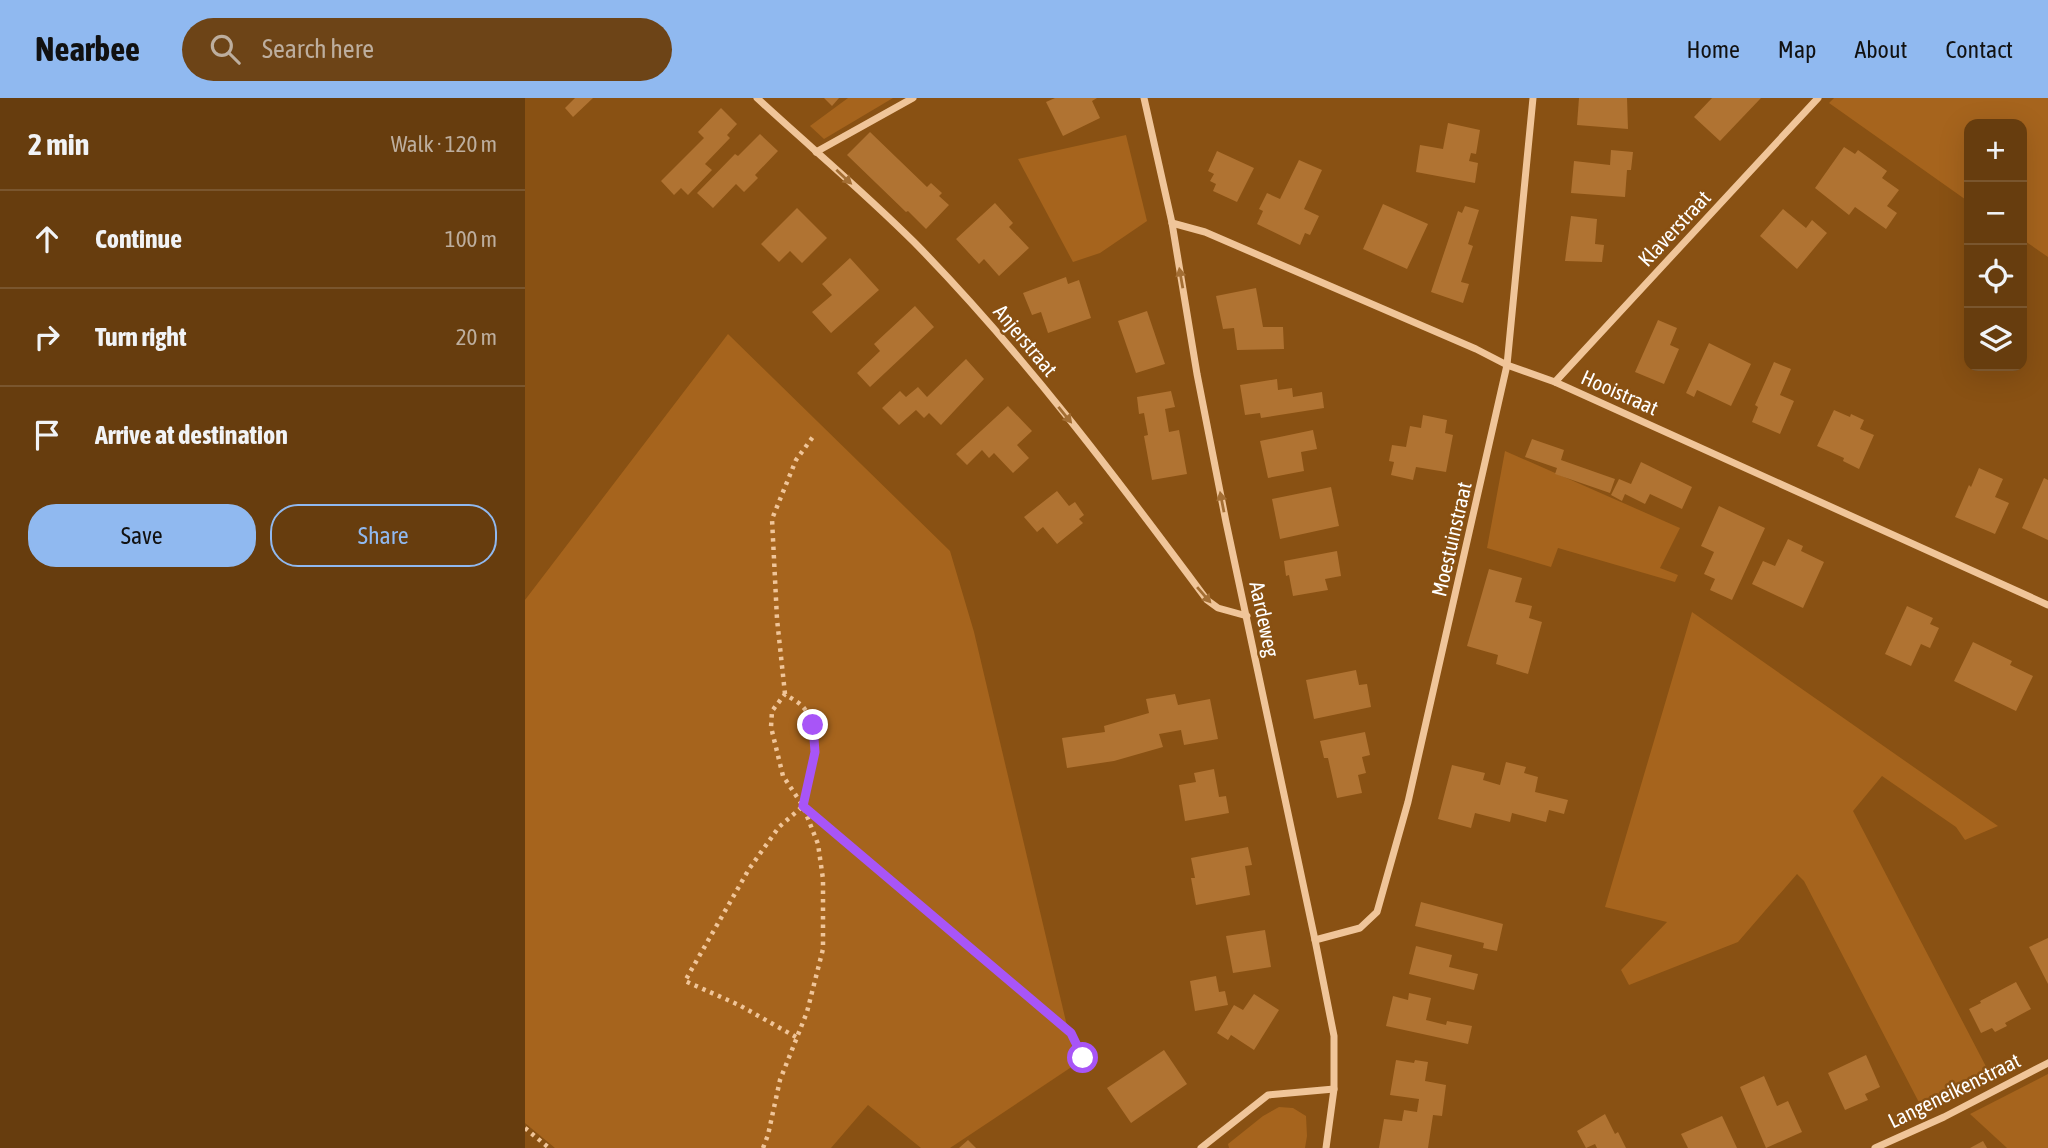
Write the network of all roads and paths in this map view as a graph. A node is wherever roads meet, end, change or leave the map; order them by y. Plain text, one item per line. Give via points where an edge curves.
1 (757, 98) edge
2 (913, 98) edge
3 (1144, 98) edge
4 (1532, 98) edge
5 (1818, 98) edge
6 (816, 152) junction
7 (1172, 223) junction
8 (1507, 365) junction
9 (1555, 382) junction
10 (815, 434) dead end
11 (2048, 605) edge
12 (1247, 616) junction
13 (785, 694) junction
14 (803, 806) junction
15 (1315, 940) junction
16 (796, 1037) junction
17 (1083, 1058) dead end
18 (2048, 1063) edge
19 (1334, 1089) junction
20 (525, 1128) edge
21 (549, 1148) edge
22 (762, 1148) edge
23 (1201, 1148) edge
24 (1326, 1148) edge
25 (1875, 1148) edge

1 - 6 street, Anjerstraat
2 - 6 street
3 - 7 street, Aardeweg
4 - 8 street, Moestuinstraat
5 - 9 street, Klaverstraat
6 -> 12 street, Anjerstraat via 913,241 979,312 1118,479 1207,600
7 - 8 street, Hooistraat via 1205,232
12 -> 7 street, Aardeweg
8 - 9 street, Hooistraat
8 - 15 street, Moestuinstraat via 1411,789 1377,912 1360,928
9 - 11 street, Hooistraat
10 - 13 path via 796,460 772,519
12 - 15 street, Aardeweg
13 - 14 path via 772,711 771,727 783,776
13 - 14 path via 804,707 813,725 815,752
14 - 16 path via 818,844 823,879 823,948
14 - 16 path via 779,827 749,869 685,981 739,1004
14 - 17 path via 1071,1033
15 - 19 street, Aardeweg via 1334,1036
16 - 22 path
18 - 25 street, Langeneikenstraat
19 - 23 street via 1268,1095
19 - 24 street, Aardeweg
20 - 21 path

